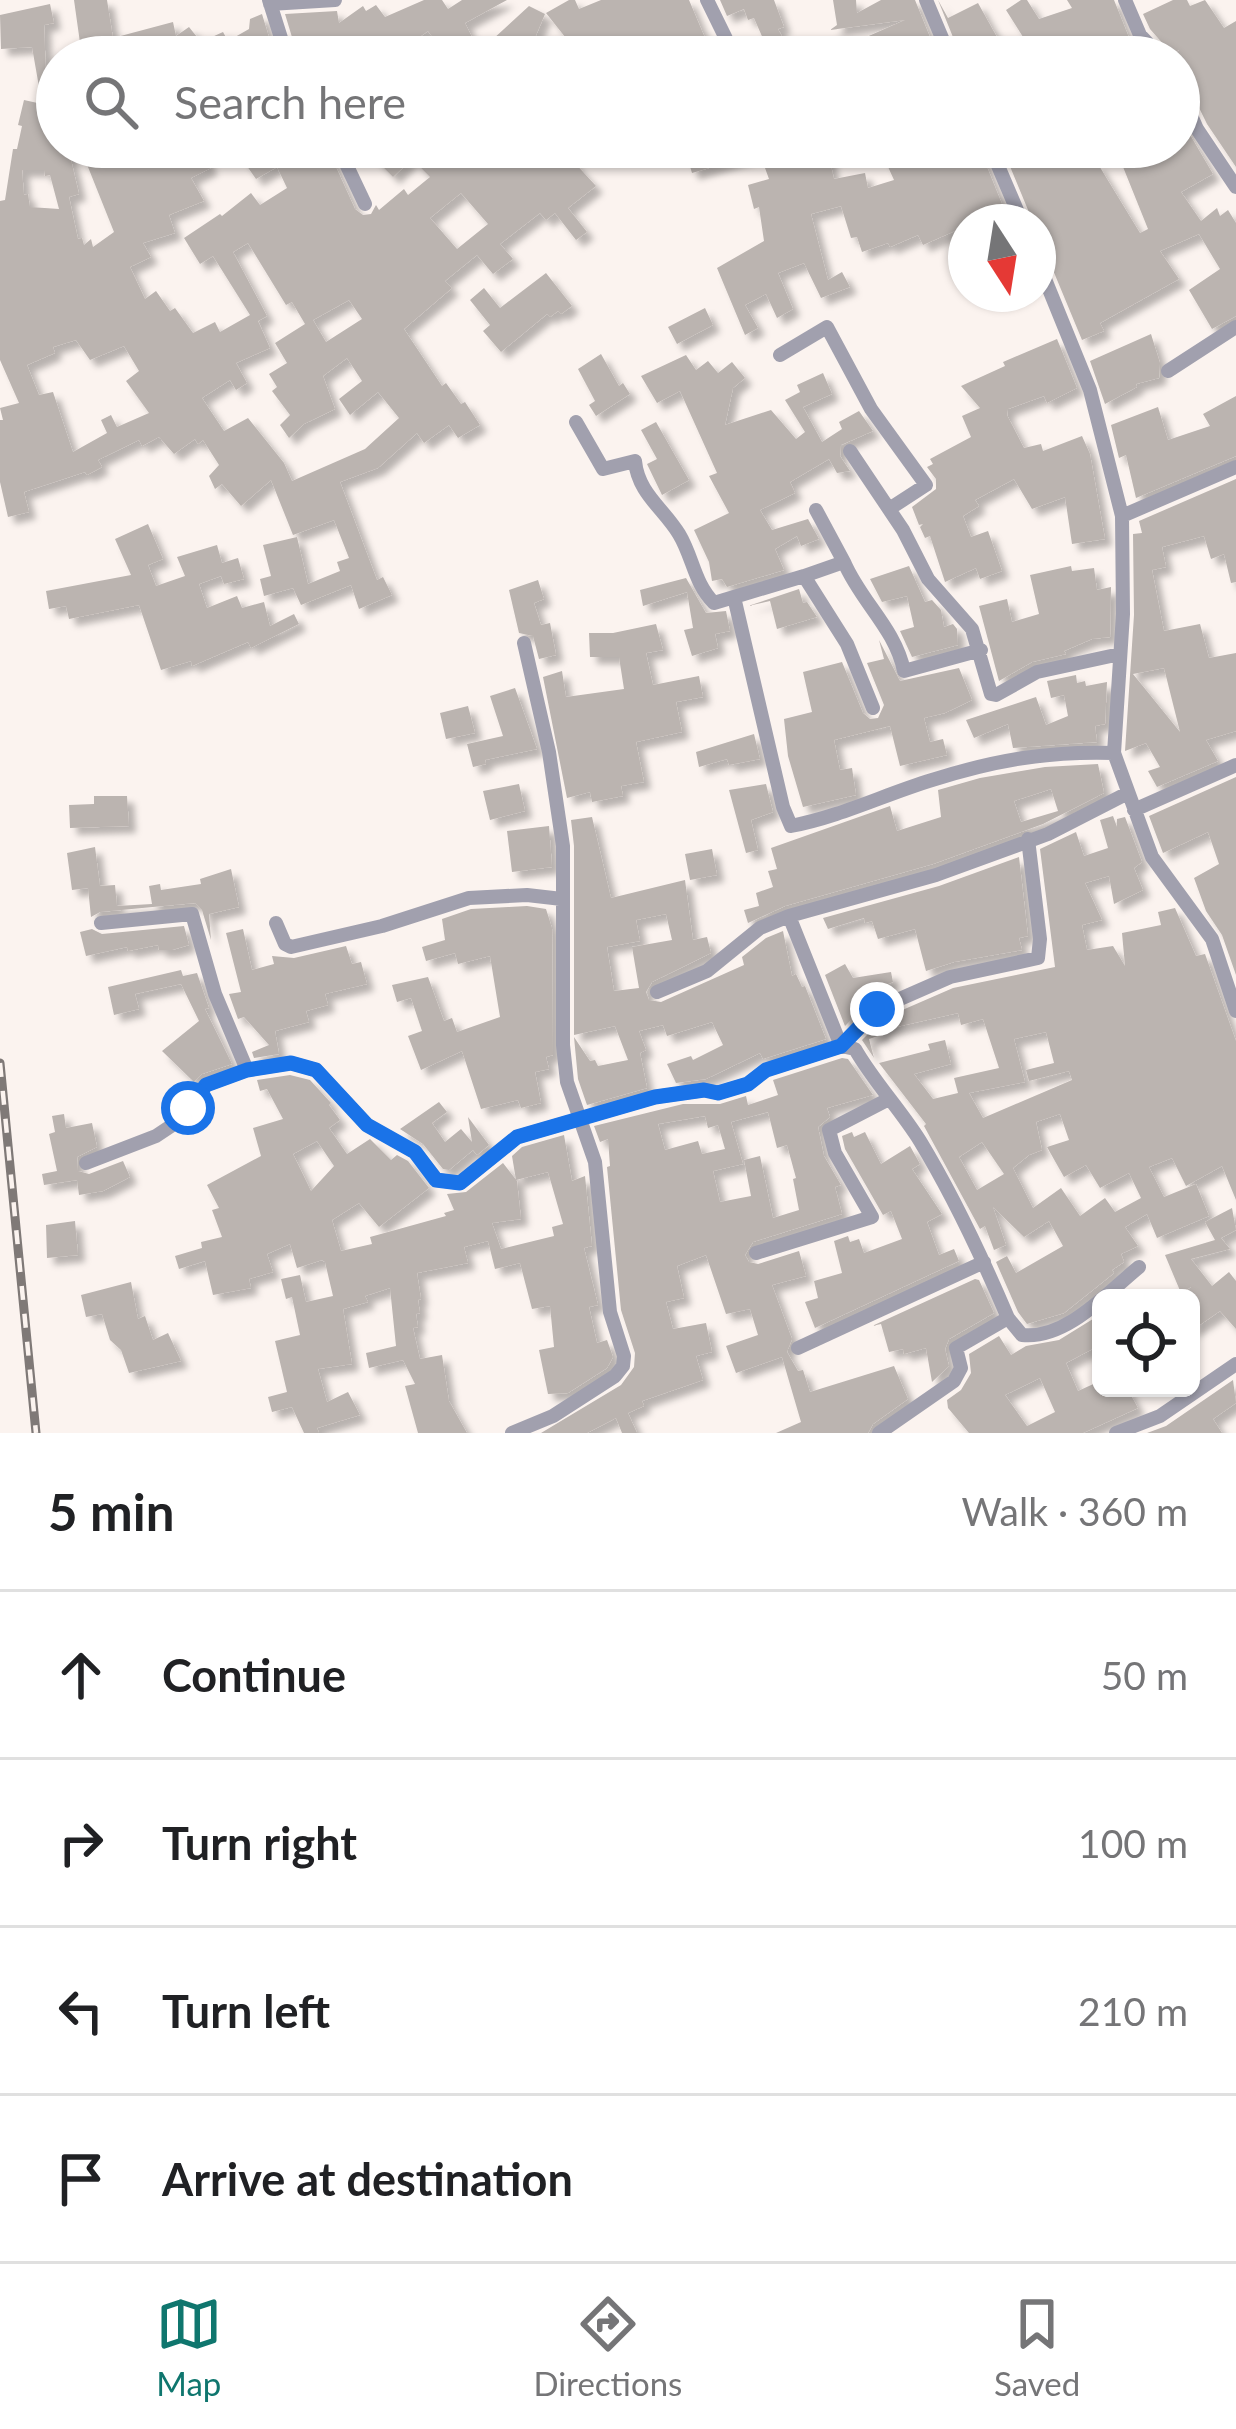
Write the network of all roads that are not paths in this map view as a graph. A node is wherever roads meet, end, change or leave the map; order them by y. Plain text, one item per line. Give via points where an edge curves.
1 (334, 0) edge
2 (706, 0) edge
3 (926, 0) edge
4 (1125, 0) edge
5 (269, 2) edge
6 (280, 36) edge
7 (724, 36) edge
8 (941, 36) edge
9 (1142, 36) edge
10 (1200, 133) edge
11 (348, 168) edge
12 (999, 168) edge
13 (1236, 187) edge
14 (365, 204) dead end
15 (1014, 204) edge
16 (1056, 306) edge
17 (1236, 327) edge
18 (780, 355) dead end
19 (1168, 371) dead end
20 (576, 422) dead end
21 (850, 451) dead end
22 (1236, 467) edge
23 (890, 508) junction
24 (815, 511) dead end
25 (1122, 516) junction
26 (844, 562) junction
27 (804, 576) junction
28 (734, 597) junction
29 (524, 643) dead end
30 (981, 650) junction
31 (1120, 654) junction
32 (873, 708) dead end
33 (1114, 753) junction
34 (1236, 765) edge
35 (1126, 794) junction
36 (1134, 810) junction
37 (1028, 839) junction
38 (562, 899) junction
39 (789, 916) junction
40 (101, 923) dead end
41 (276, 923) dead end
42 (657, 992) dead end
43 (1236, 1011) edge
44 (841, 1046) junction
45 (247, 1070) junction
46 (887, 1100) junction
47 (583, 1119) junction
48 (86, 1163) dead end
49 (756, 1253) dead end
50 (983, 1262) junction
51 (1139, 1267) dead end
52 (1007, 1318) junction
53 (798, 1348) dead end
54 (1236, 1364) edge
55 (512, 1433) edge
56 (879, 1433) edge
57 (1116, 1433) edge

1 - 5 street
2 - 7 street
3 - 8 street
4 - 9 street
5 - 6 street
10 - 13 street
11 - 14 street
12 - 15 street
16 - 25 street via 1090,390
17 - 19 street
18 - 23 street via 827,327 871,409 926,485
20 - 28 street via 603,469 635,460 637,477 680,535 703,591 714,603
21 - 23 street
22 - 25 street
23 - 30 street via 928,579 966,619
24 - 26 street
25 - 31 street
26 - 27 street
26 - 30 street via 856,592 897,644 904,671
27 - 28 street
27 - 32 street via 847,644
28 - 33 street via 791,826 968,769 1052,752
29 - 38 street via 559,809
30 - 31 street via 993,695 1037,672
31 - 33 street
33 - 35 street
34 - 36 street
35 - 36 street
35 - 37 street
36 - 43 street via 1151,857 1212,939
37 - 39 street via 937,875
37 - 44 street via 1038,958 950,977 877,1009
38 - 41 street via 469,898 291,947
38 - 47 street via 563,1045
39 - 42 street via 760,928 707,971
39 - 44 street
40 - 45 street via 192,914
44 - 46 street via 855,1049
44 - 47 street via 718,1093 655,1097
45 - 47 street via 291,1063 316,1070 367,1125 415,1152 449,1184 517,1137
45 - 48 street via 206,1085 156,1136
46 - 49 street via 829,1130 872,1217
46 - 50 street via 918,1138
47 - 55 street via 623,1366 553,1416
50 - 52 street
50 - 53 street
51 - 52 street via 1040,1337 1022,1335
52 - 56 street via 956,1348 961,1368 954,1381
54 - 57 street via 1160,1416

